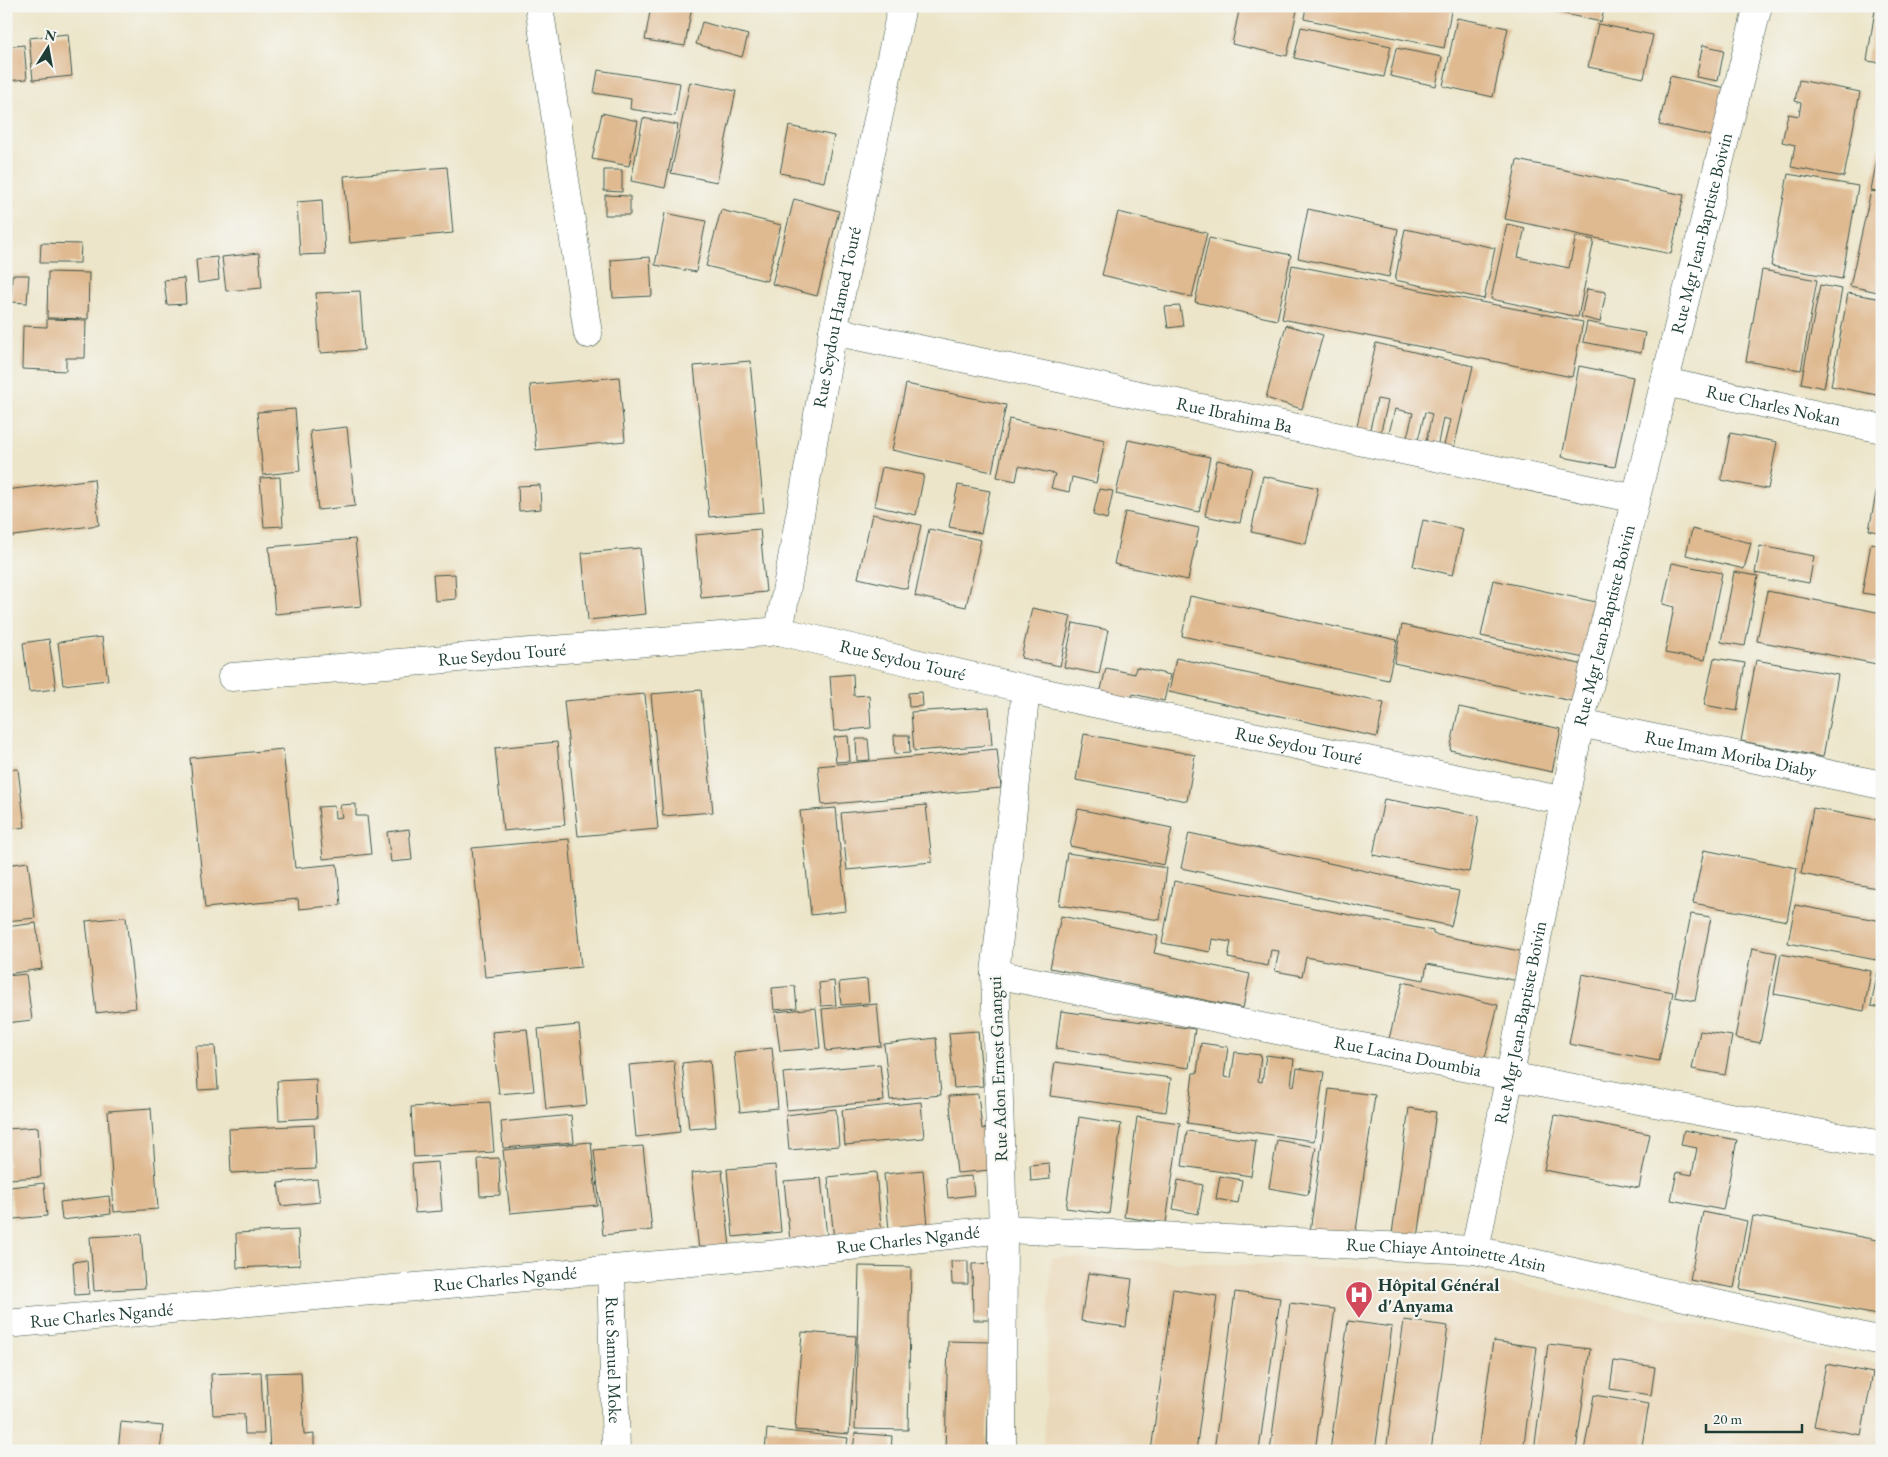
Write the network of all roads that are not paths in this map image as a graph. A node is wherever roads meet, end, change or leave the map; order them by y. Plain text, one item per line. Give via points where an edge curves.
1 (539, 6) edge
2 (902, 6) edge
3 (1758, 6) edge
4 (833, 331) junction
5 (588, 334) dead end
6 (1665, 382) junction
7 (1882, 429) edge
8 (1636, 499) junction
9 (779, 631) junction
10 (232, 677) dead end
11 (1026, 689) junction
12 (1580, 723) junction
13 (1882, 785) edge
14 (1565, 801) junction
15 (995, 974) junction
16 (1508, 1076) junction
17 (1882, 1145) edge
18 (1004, 1229) junction
19 (1475, 1250) junction
20 (611, 1269) junction
21 (6, 1324) edge
22 (1882, 1341) edge
23 (616, 1451) edge
24 (1002, 1451) edge

1 - 5 street
2 - 4 street, Rue Seydou Hamed Touré
3 - 6 street, Rue Mgr Jean-Baptiste Boivin
4 - 8 street, Rue Ibrahima Ba
4 - 9 street, Rue Seydou Hamed Touré
6 - 7 street, Rue Charles Nokan
6 - 8 street, Rue Mgr Jean-Baptiste Boivin
8 - 12 street, Rue Mgr Jean-Baptiste Boivin
9 - 10 street, Rue Seydou Touré
9 - 11 street, Rue Seydou Touré
11 - 14 street, Rue Seydou Touré
11 - 15 street, Rue Adon Ernest Gnangui
12 - 13 street, Rue Imam Moriba Diaby
12 - 14 street, Rue Mgr Jean-Baptiste Boivin
14 - 16 street, Rue Mgr Jean-Baptiste Boivin
15 - 16 street, Rue Lacina Doumbia
15 - 18 street, Rue Adon Ernest Gnangui
16 - 17 street, Rue Lacina Doumbia
16 - 19 street, Rue Mgr Jean-Baptiste Boivin
18 - 19 street, Rue Chiaye Antoinette Atsin
18 - 20 street, Rue Charles Ngandé
18 - 24 street, Rue Adon Ernest Gnangui
19 - 22 street, Rue Chiaye Antoinette Atsin
20 - 21 street, Rue Charles Ngandé
20 - 23 street, Rue Samuel Moke

